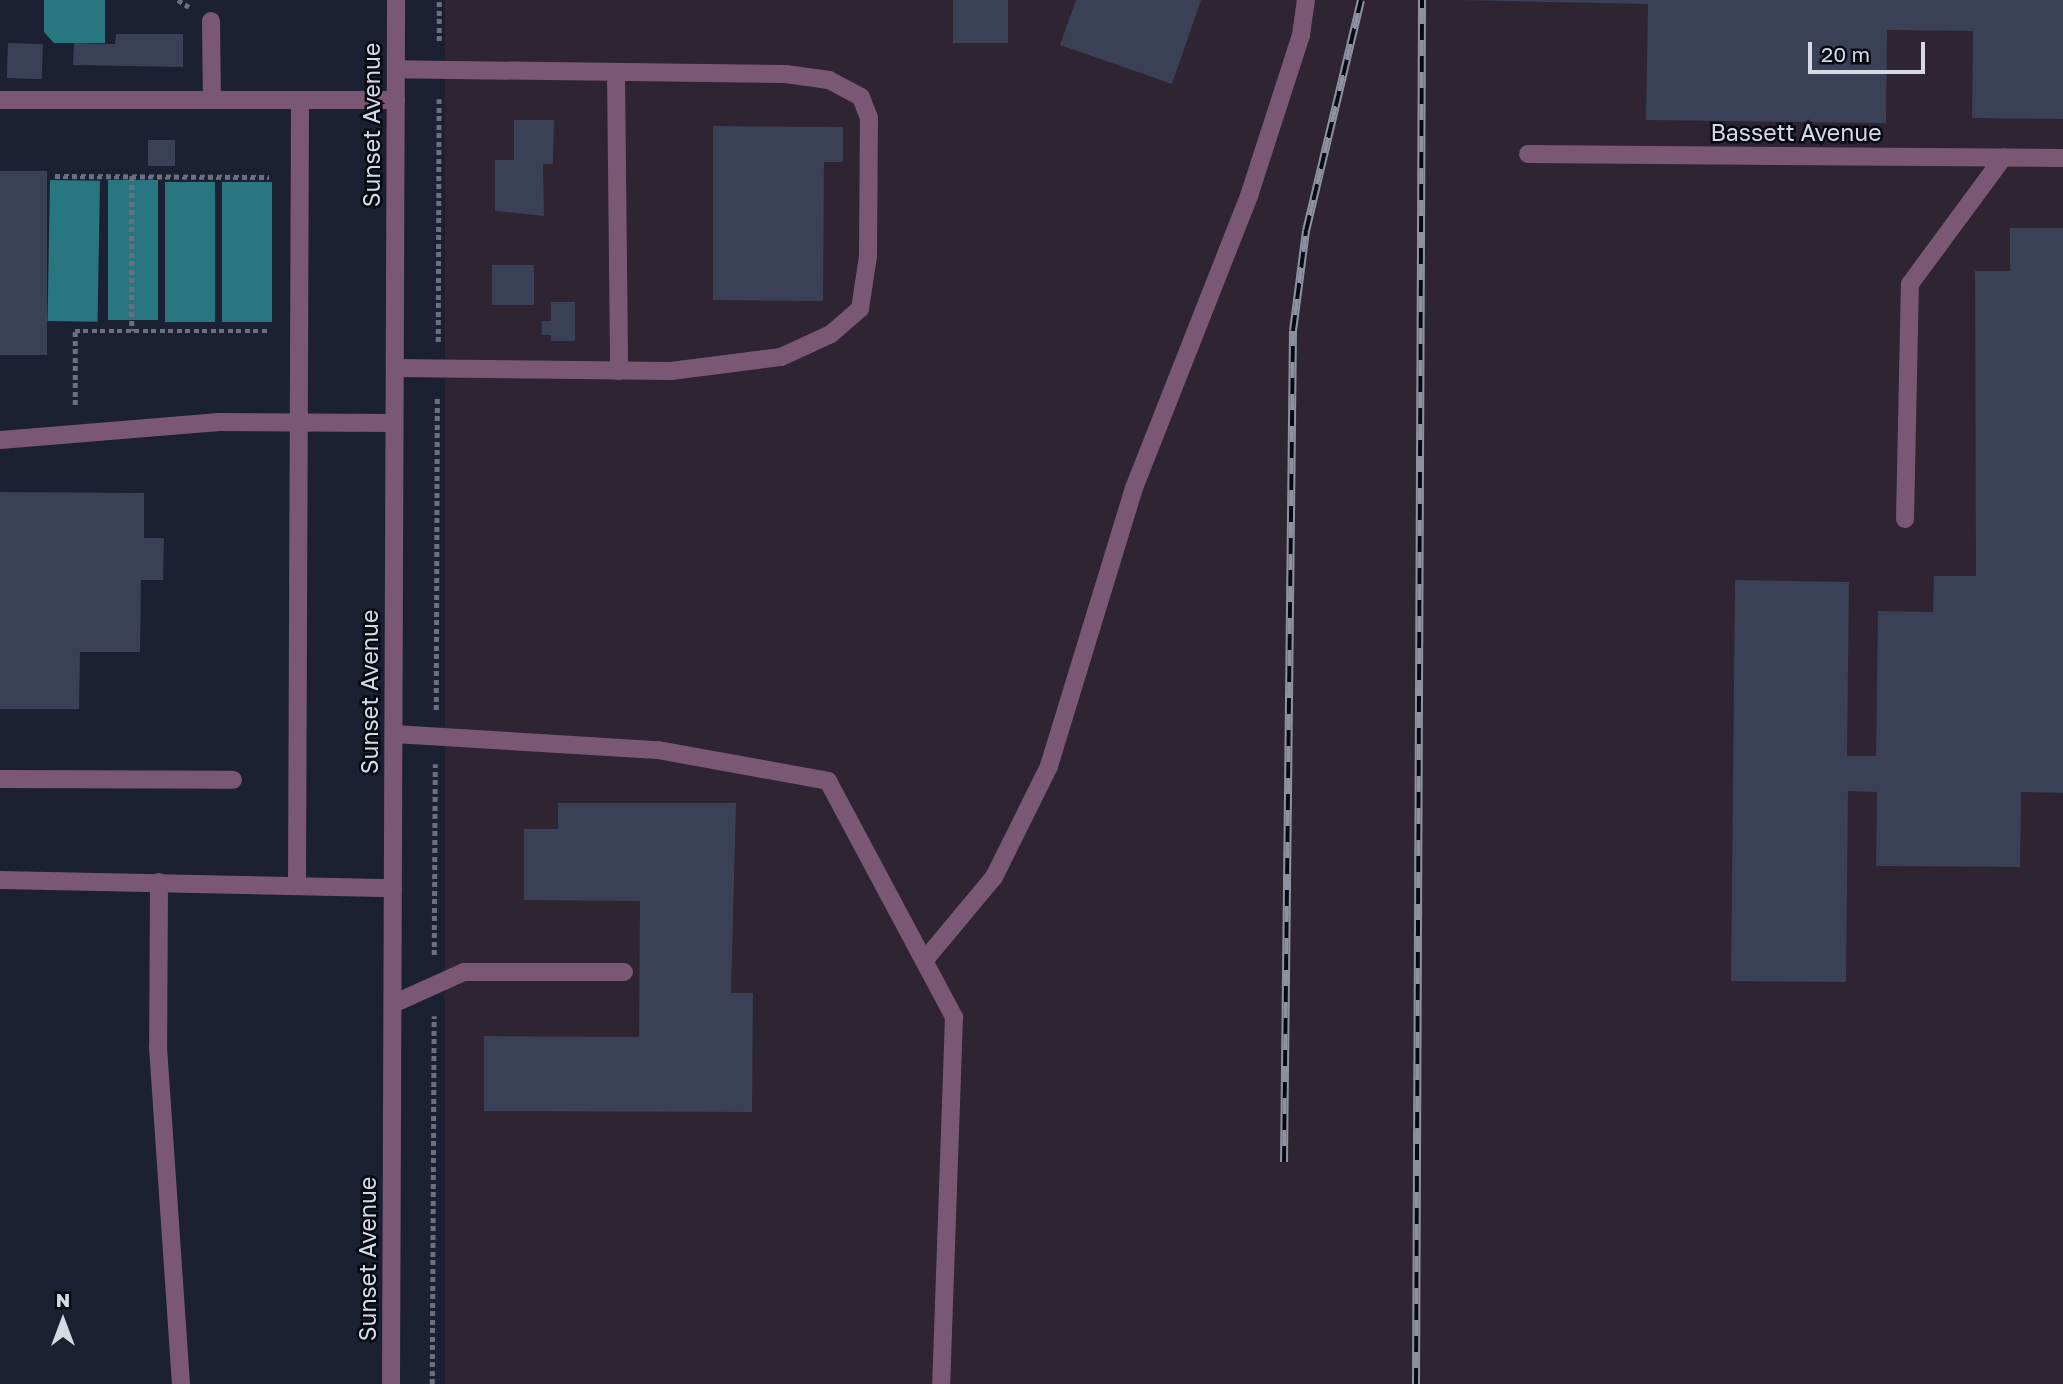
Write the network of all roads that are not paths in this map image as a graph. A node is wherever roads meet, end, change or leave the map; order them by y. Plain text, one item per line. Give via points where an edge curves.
1 (396, 0) edge
2 (1306, 0) edge
3 (211, 21) dead end
4 (396, 69) junction
5 (616, 72) junction
6 (0, 100) edge
7 (212, 100) junction
8 (300, 100) junction
9 (396, 100) junction
10 (1528, 154) dead end
11 (2003, 158) junction
12 (2063, 158) edge
13 (395, 368) junction
14 (619, 371) junction
15 (394, 423) junction
16 (299, 424) junction
17 (0, 440) edge
18 (1905, 519) dead end
19 (394, 734) junction
20 (0, 779) edge
21 (233, 780) dead end
22 (0, 880) edge
23 (159, 882) junction
24 (297, 885) junction
25 (393, 888) junction
26 (924, 961) junction
27 (624, 972) dead end
28 (393, 1004) junction
29 (181, 1384) edge
30 (391, 1384) edge
31 (941, 1384) edge

1 - 4 street, Sunset Avenue
2 - 26 street via 1301,35 1248,196 1134,488 1049,766 994,877
3 - 7 street
4 - 5 street
4 - 9 street, Sunset Avenue
5 - 14 street
5 - 14 street via 785,74 829,79 861,97 869,118 868,256 860,309 831,334 781,357 671,371
6 - 7 street
7 - 8 street
8 - 9 street
8 - 16 street
9 - 13 street, Sunset Avenue
10 - 11 street, Bassett Avenue
11 - 12 street, Bassett Avenue
11 - 18 street via 1910,284
13 - 14 street
13 - 15 street, Sunset Avenue
15 - 16 street
15 - 19 street, Sunset Avenue
16 - 17 street via 219,422
16 - 24 street
19 - 25 street, Sunset Avenue
19 - 26 street via 658,750 828,781
20 - 21 street
22 - 23 street
23 - 24 street
23 - 29 street via 158,1047
24 - 25 street
25 - 28 street, Sunset Avenue
26 - 31 street via 954,1017
27 - 28 street via 464,972
28 - 30 street, Sunset Avenue

